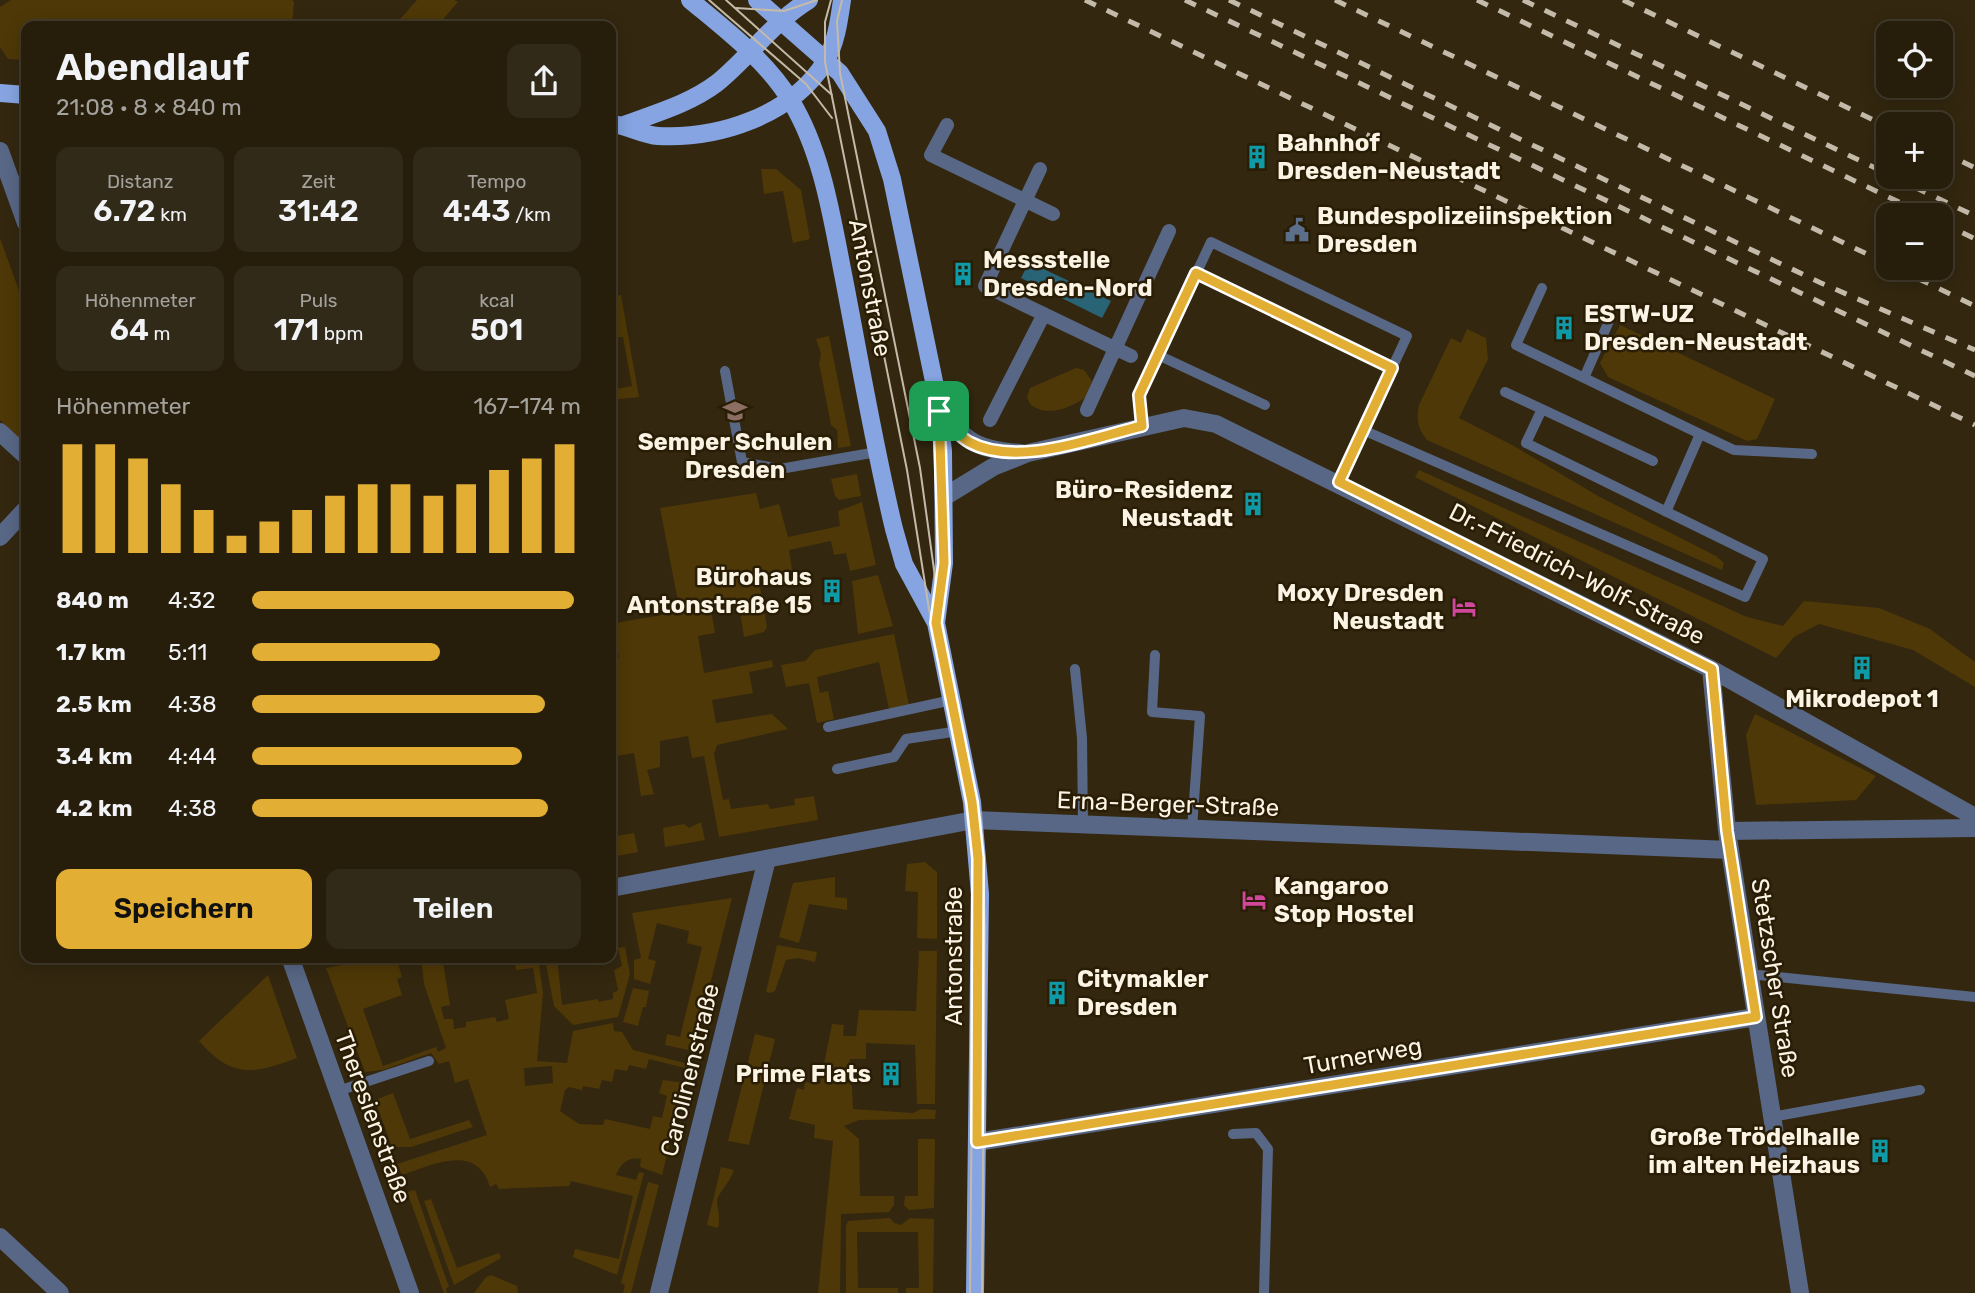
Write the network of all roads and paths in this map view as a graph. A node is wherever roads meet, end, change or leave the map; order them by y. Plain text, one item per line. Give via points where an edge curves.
1 (690, 0) edge
2 (757, 0) edge
3 (809, 0) edge
4 (842, 0) edge
5 (781, 21) junction
6 (751, 52) junction
7 (825, 62) junction
8 (0, 93) edge
9 (21, 94) edge
10 (789, 98) junction
11 (617, 125) edge
12 (947, 125) dead end
13 (0, 151) edge
14 (1040, 169) dead end
15 (1026, 201) junction
16 (21, 209) edge
17 (1054, 214) dead end
18 (1169, 231) dead end
19 (1196, 273) junction
20 (1542, 288) dead end
21 (1044, 314) junction
22 (1609, 321) dead end
23 (1115, 348) junction
24 (1158, 355) junction
25 (1131, 356) dead end
26 (1392, 368) junction
27 (725, 371) dead end
28 (1584, 378) junction
29 (1505, 392) dead end
30 (1265, 405) dead end
31 (1542, 409) junction
32 (1087, 410) dead end
33 (939, 411) junction
34 (990, 421) dead end
35 (1142, 426) junction
36 (1363, 430) junction
37 (0, 432) edge
38 (1699, 434) junction
39 (21, 451) edge
40 (877, 452) junction
41 (1028, 453) junction
42 (1812, 454) dead end
43 (1653, 461) dead end
44 (1339, 482) junction
45 (944, 497) junction
46 (1666, 512) junction
47 (21, 514) edge
48 (0, 537) edge
49 (936, 623) junction
50 (1155, 655) dead end
51 (1075, 669) dead end
52 (1712, 669) junction
53 (952, 700) junction
54 (828, 727) dead end
55 (959, 731) junction
56 (837, 769) dead end
57 (1975, 817) edge
58 (974, 821) junction
59 (1083, 825) junction
60 (1975, 828) edge
61 (1192, 829) junction
62 (1727, 831) junction
63 (1730, 850) junction
64 (767, 859) junction
65 (616, 887) edge
66 (291, 963) edge
67 (1749, 974) junction
68 (1975, 997) edge
69 (1756, 1017) junction
70 (429, 1060) dead end
71 (1920, 1090) dead end
72 (338, 1091) junction
73 (1772, 1117) junction
74 (1233, 1134) dead end
75 (977, 1142) junction
76 (0, 1237) edge
77 (60, 1293) edge
78 (410, 1293) edge
79 (659, 1293) edge
80 (975, 1293) edge
81 (1264, 1293) edge
82 (1800, 1293) edge

1 - 6 main road, Antonstraße
2 - 5 main road, Antonstraße
3 - 5 main road
4 - 7 main road via 837,33
5 - 6 main road
5 - 7 main road, Antonstraße
6 - 10 main road, Antonstraße
6 - 11 main road via 701,94
7 - 10 main road
7 - 33 main road, Antonstraße via 858,97 883,146
8 - 9 main road
10 - 11 main road via 752,120 696,134 653,135
10 - 40 main road, Antonstraße via 809,135 822,177
12 - 15 street via 931,155
13 - 16 street
14 - 15 street
15 - 17 street
15 - 21 street via 985,286
18 - 23 street
19 - 24 lane
19 - 26 lane
19 - 26 lane via 1211,242 1407,336
20 - 28 lane via 1516,345
21 - 23 street
21 - 34 street
22 - 28 lane
23 - 25 street
23 - 32 street
24 - 30 lane
24 - 35 lane via 1139,395
26 - 36 lane
27 - 40 lane via 742,461 780,469
28 - 38 lane
29 - 31 lane
31 - 43 lane
31 - 46 lane via 1526,443
33 - 41 street via 977,445
33 - 45 main road, Antonstraße
35 - 41 street, Dr.-Friedrich-Wolf-Straße
35 - 44 street, Dr.-Friedrich-Wolf-Straße via 1184,418 1216,424
36 - 44 lane
36 - 46 lane via 1745,597 1763,559
37 - 39 street
38 - 42 lane via 1734,450
38 - 46 lane
40 - 49 main road, Antonstraße via 904,564
41 - 45 street via 993,467
44 - 52 street, Dr.-Friedrich-Wolf-Straße
45 - 49 main road, Antonstraße via 944,563
47 - 48 street
49 - 53 main road, Antonstraße
50 - 61 lane via 1152,712 1199,716
51 - 59 lane via 1082,737
52 - 57 street, Dr.-Friedrich-Wolf-Straße
52 - 62 street, Stetzscher Straße
53 - 54 lane
53 - 55 main road, Antonstraße
55 - 56 lane via 906,739 894,757
55 - 58 main road, Antonstraße
58 - 59 street, Erna-Berger-Straße
58 - 64 street, Erna-Berger-Straße
58 - 75 main road, Antonstraße via 979,894
59 - 61 street, Erna-Berger-Straße
60 - 62 street
61 - 63 street, Erna-Berger-Straße
62 - 63 street, Stetzscher Straße
63 - 67 street, Stetzscher Straße
64 - 65 street, Erna-Berger-Straße
64 - 79 street, Carolinenstraße
66 - 72 street, Theresienstraße
67 - 68 lane
67 - 69 street, Stetzscher Straße
69 - 73 street, Stetzscher Straße
69 - 75 street, Turnerweg
70 - 72 lane
71 - 73 lane
72 - 78 street, Theresienstraße
73 - 82 street, Stetzscher Straße
74 - 81 lane via 1256,1133 1268,1149
75 - 80 main road, Antonstraße
76 - 77 street

